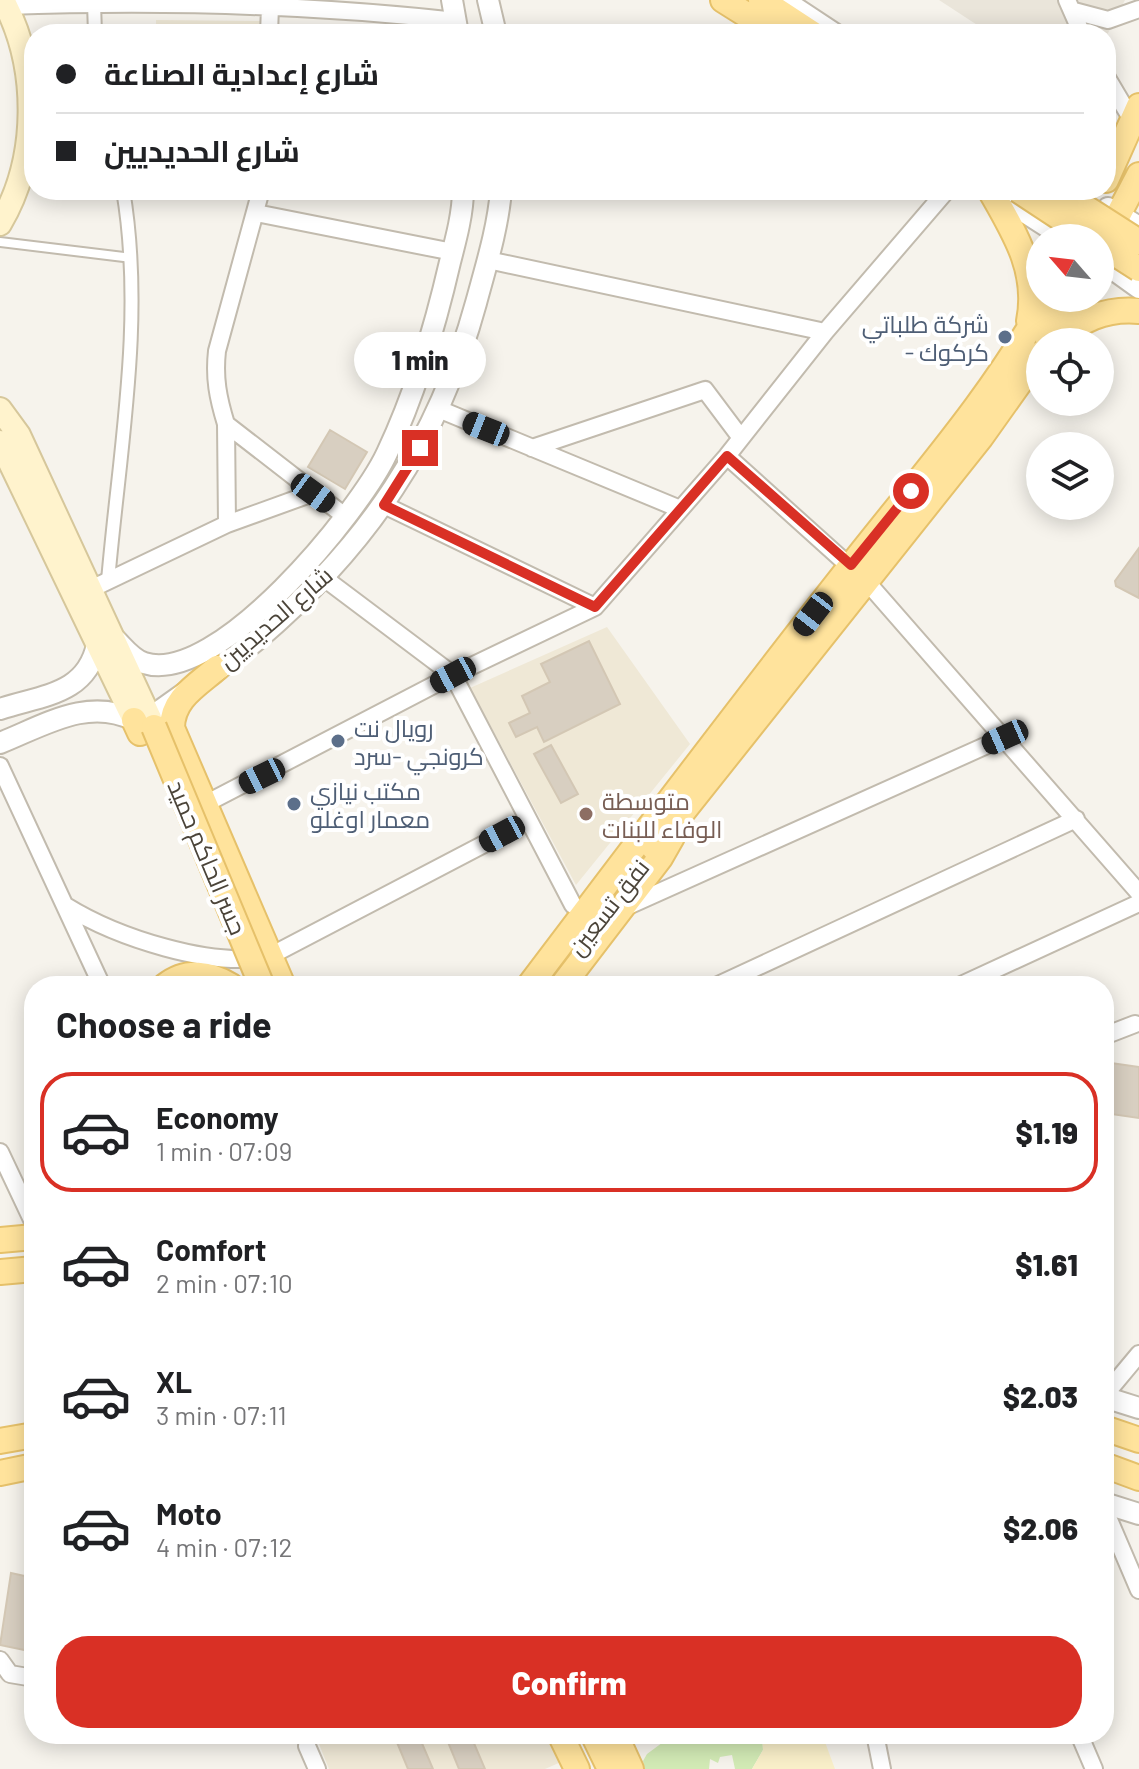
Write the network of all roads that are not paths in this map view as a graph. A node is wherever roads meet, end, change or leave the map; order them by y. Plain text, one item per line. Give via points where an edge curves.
1 (452, 0) edge
2 (488, 0) edge
3 (761, 0) edge
4 (783, 0) edge
5 (726, 2) edge
6 (4, 3) edge
7 (94, 3) junction
8 (270, 6) junction
9 (376, 6) edge
10 (1070, 6) edge
11 (1139, 9) edge
12 (95, 24) edge
13 (269, 24) edge
14 (442, 24) edge
15 (456, 24) edge
16 (494, 24) edge
17 (754, 24) edge
18 (761, 24) edge
19 (798, 24) edge
20 (820, 24) edge
21 (24, 57) edge
22 (1116, 92) edge
23 (1133, 118) edge
24 (1116, 132) edge
25 (1116, 151) edge
26 (24, 158) edge
27 (1139, 176) edge
28 (124, 200) edge
29 (259, 200) edge
30 (462, 200) edge
31 (499, 200) edge
32 (938, 200) edge
33 (995, 200) edge
34 (1006, 200) edge
35 (1033, 200) edge
36 (1074, 200) edge
37 (1093, 200) edge
38 (1107, 200) edge
39 (256, 213) junction
40 (1129, 221) edge
41 (0, 224) edge
42 (1043, 224) edge
43 (1070, 224) edge
44 (1085, 224) edge
45 (1114, 234) edge
46 (0, 242) edge
47 (1139, 242) edge
48 (453, 252) junction
49 (1114, 255) edge
50 (132, 258) junction
51 (488, 260) junction
52 (1139, 269) edge
53 (1114, 270) edge
54 (1139, 288) edge
55 (1139, 311) edge
56 (1036, 328) edge
57 (1074, 328) edge
58 (825, 332) junction
59 (1026, 360) edge
60 (0, 409) edge
61 (441, 410) junction
62 (226, 424) junction
63 (741, 438) junction
64 (0, 442) edge
65 (532, 448) junction
66 (386, 455) junction
67 (727, 456) junction
68 (409, 468) junction
69 (313, 493) junction
70 (384, 505) junction
71 (680, 509) junction
72 (346, 517) junction
73 (227, 524) junction
74 (859, 574) junction
75 (324, 578) junction
76 (99, 585) junction
77 (595, 607) junction
78 (106, 642) junction
79 (217, 668) junction
80 (453, 675) junction
81 (0, 709) edge
82 (144, 725) junction
83 (1005, 737) junction
84 (0, 743) edge
85 (0, 766) edge
86 (690, 787) junction
87 (207, 803) junction
88 (1076, 819) junction
89 (528, 821) junction
90 (1139, 893) edge
91 (1139, 903) edge
92 (573, 905) junction
93 (66, 906) junction
94 (621, 910) junction
95 (270, 956) junction
96 (98, 976) edge
97 (187, 976) edge
98 (208, 976) edge
99 (241, 976) edge
100 (257, 976) edge
101 (279, 976) edge
102 (518, 976) edge
103 (537, 976) edge
104 (554, 976) edge
105 (570, 976) edge
106 (738, 976) edge
107 (981, 976) edge
108 (1135, 1024) dead end
109 (1114, 1032) edge
110 (0, 1152) edge
111 (24, 1203) edge
112 (24, 1225) edge
113 (0, 1226) edge
114 (24, 1238) edge
115 (0, 1240) edge
116 (24, 1254) edge
117 (0, 1255) edge
118 (24, 1270) edge
119 (0, 1272) edge
120 (1139, 1354) edge
121 (1114, 1384) edge
122 (1114, 1399) edge
123 (1139, 1408) edge
124 (1114, 1430) edge
125 (1138, 1435) edge
126 (24, 1437) edge
127 (0, 1441) edge
128 (24, 1453) edge
129 (0, 1457) edge
130 (24, 1468) edge
131 (1114, 1469) edge
132 (0, 1473) edge
133 (1139, 1478) edge
134 (24, 1484) edge
135 (0, 1488) edge
136 (1114, 1508) edge
137 (1139, 1514) edge
138 (1114, 1529) edge
139 (1139, 1590) edge
140 (0, 1660) edge
141 (24, 1676) edge
142 (565, 1744) edge
143 (582, 1744) edge
144 (598, 1744) edge
145 (620, 1744) edge
146 (877, 1744) edge
147 (1083, 1744) edge
148 (307, 1746) dead end
149 (317, 1769) edge
150 (577, 1769) edge
151 (593, 1769) edge
152 (610, 1769) edge
153 (631, 1769) edge
154 (882, 1769) edge
155 (1094, 1769) edge

1 - 15 street
2 - 16 street
3 - 19 main road
4 - 20 street
5 - 17 street
5 - 18 main road
6 - 7 street
6 - 21 main road
7 - 8 street
7 - 12 street
8 - 9 street
8 - 13 street
9 - 14 street
10 - 11 street via 1108,20
22 - 23 street
23 - 24 main road
23 - 25 main road
26 - 41 main road
27 - 40 main road
28 - 50 street
29 - 39 street
30 - 48 street, شارع الحديديين
31 - 51 street, شارع الحديديين
32 - 58 street
33 - 56 main road via 1029,269
34 - 42 street
35 - 43 main road, bridge
36 - 47 main road, bridge
37 - 44 main road
38 - 40 street
39 - 48 street
39 - 62 street via 217,351 216,390
40 - 45 main road
46 - 50 lane
48 - 66 street, شارع الحديديين via 435,325
49 - 52 main road, bridge
50 - 76 street via 123,430
51 - 58 street
51 - 61 street, شارع الحديديين
53 - 54 street
55 - 57 main road via 1092,316
58 - 63 street
59 - 74 main road via 971,417
60 - 76 main road
61 - 65 street
61 - 68 street, شارع الحديديين
62 - 69 street
62 - 73 street
63 - 65 street via 705,390
63 - 67 street
64 - 78 main road
65 - 71 street
66 - 68 street
66 - 72 street, شارع الحديديين
67 - 71 street
67 - 74 street
68 - 70 street, شارع الحديديين
69 - 72 street
69 - 73 street
70 - 75 street, شارع الحديديين
70 - 77 street
71 - 77 street
72 - 78 street, شارع الحديديين via 279,592 241,627 200,653 168,663 143,663
73 - 76 street
74 - 83 street
74 - 86 main road
75 - 79 street, شارع الحديديين
75 - 80 street
76 - 78 main road
77 - 80 street
78 - 81 street via 73,686
78 - 82 main road
79 - 82 street, شارع الحديديين
79 - 87 main road via 172,712 172,728
80 - 87 street
80 - 89 street
82 - 84 street via 117,712 87,708
82 - 99 main road, جسر الحاكم حميد
82 - 100 main road, جسر الحاكم حميد, bridge
83 - 88 street
83 - 94 street
85 - 93 street
86 - 92 main road via 632,831
86 - 94 main road via 660,858
86 - 103 main road, نفق تسعين
86 - 104 main road, نفق تسعين
87 - 95 main road
88 - 90 street
88 - 106 street
89 - 92 street
89 - 95 street
91 - 107 street
92 - 102 main road
93 - 95 street via 111,930 160,946 237,959
93 - 96 street
94 - 105 main road
95 - 101 main road
97 - 98 main road
108 - 109 street
110 - 111 street
112 - 113 main road
114 - 115 main road
116 - 117 main road
118 - 119 main road
120 - 121 street
122 - 123 street
124 - 125 main road
126 - 127 main road
128 - 129 main road
130 - 132 main road
131 - 133 main road
134 - 135 main road
136 - 137 street
138 - 139 street
140 - 141 street via 10,1674
142 - 150 main road
143 - 151 main road
144 - 152 main road
145 - 153 main road
146 - 154 street
147 - 155 street
148 - 149 street

